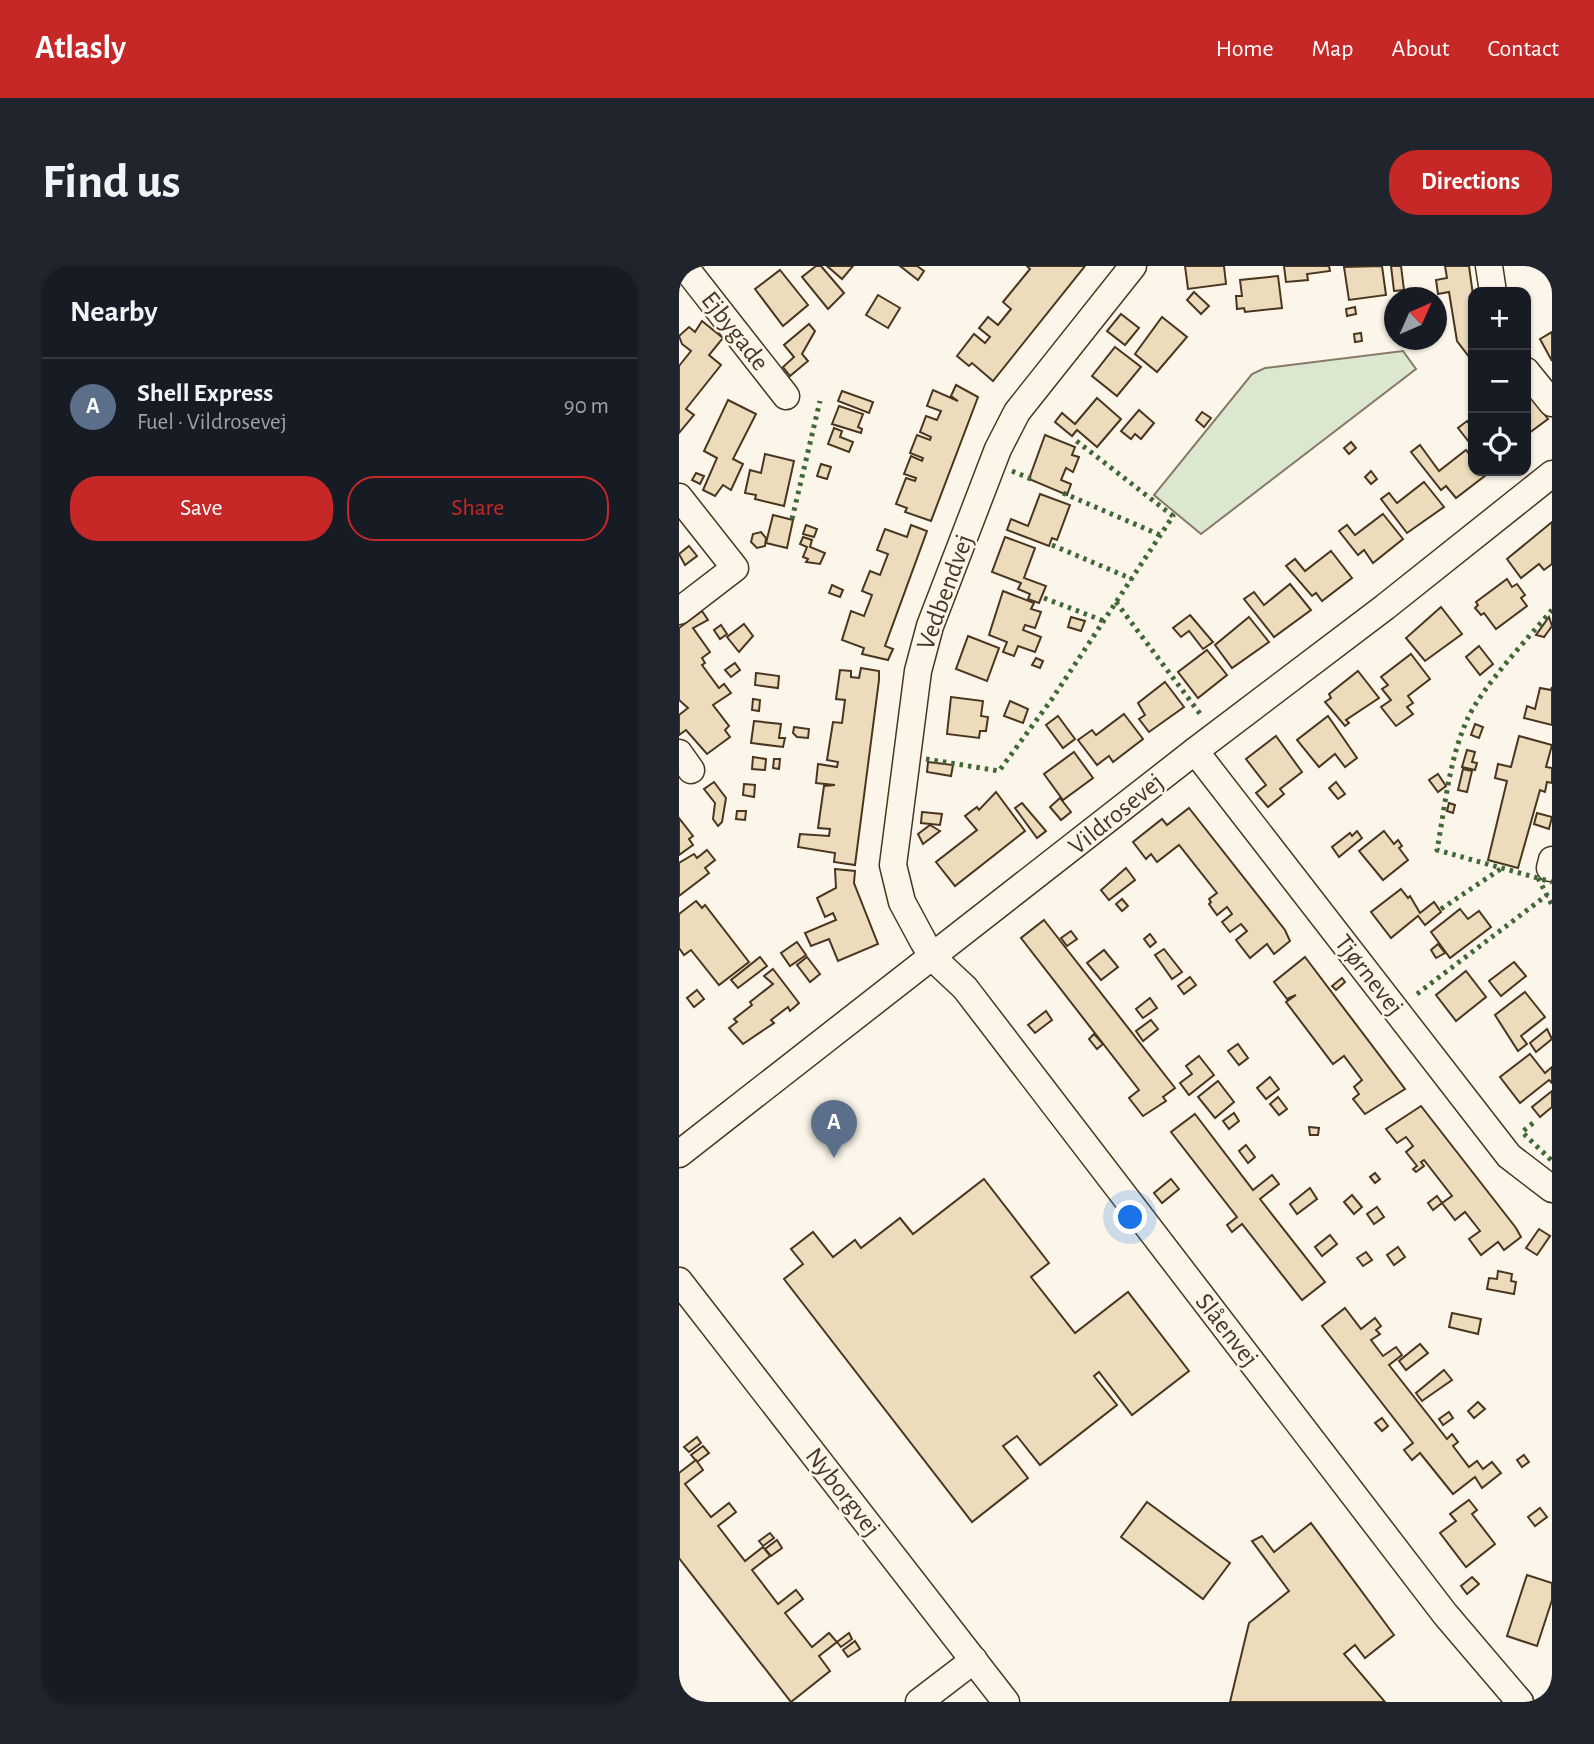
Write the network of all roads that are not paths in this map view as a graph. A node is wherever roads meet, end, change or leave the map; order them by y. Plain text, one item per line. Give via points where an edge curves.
1 (684, 266) edge
2 (1133, 266) edge
3 (1489, 266) edge
4 (1492, 287) edge
5 (1531, 376) edge
6 (786, 397) dead end
7 (1552, 403) edge
8 (1552, 474) edge
9 (679, 497) edge
10 (679, 611) edge
11 (1195, 751) junction
12 (933, 958) junction
13 (679, 1154) edge
14 (1552, 1189) edge
15 (682, 1291) edge
16 (974, 1660) junction
17 (919, 1702) edge
18 (1006, 1702) edge
19 (1520, 1702) edge

1 - 6 street, Ejbygade
2 - 12 street, Vedbendvej via 1017,412 930,625 918,671 894,864 902,902
3 - 4 street
5 - 7 street
8 - 11 street, Vildrosevej
9 - 10 street via 735,568
11 - 12 street, Vildrosevej
11 - 14 street, Tjørnevej via 1509,1156
12 - 13 street, Vildrosevej
12 - 19 street, Slåenvej via 965,988 1445,1615
15 - 16 street, Nyborgvej
16 - 17 street
16 - 18 street, Nyborgvej

